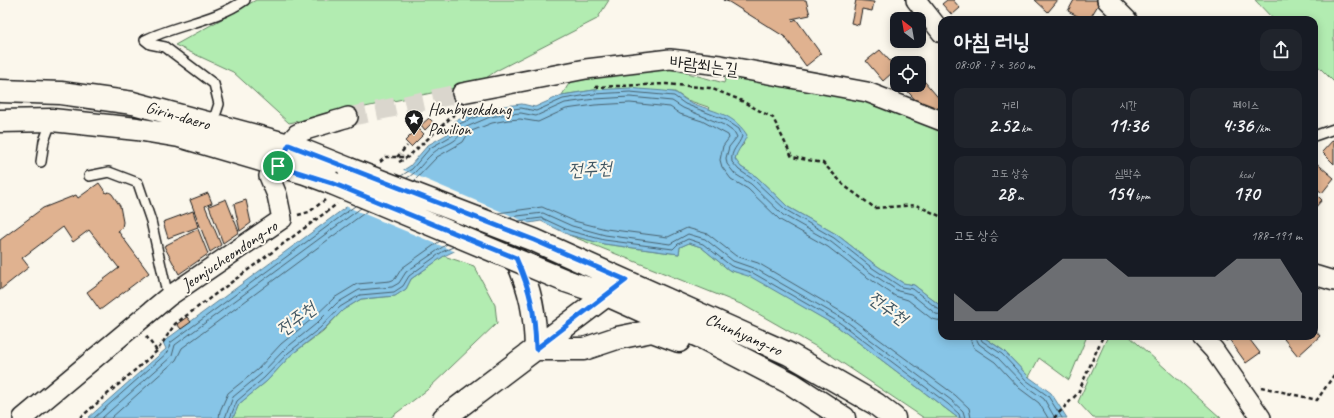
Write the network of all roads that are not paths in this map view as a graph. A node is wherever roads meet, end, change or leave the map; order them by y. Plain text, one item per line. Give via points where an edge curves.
1 (245, 0) edge
2 (916, 0) edge
3 (1107, 0) edge
4 (1123, 16) edge
5 (938, 28) edge
6 (0, 91) edge
7 (470, 91) tunnel mouth
8 (348, 117) tunnel mouth
9 (938, 119) edge
10 (52, 120) junction
11 (0, 121) edge
12 (212, 125) junction
13 (1334, 129) edge
14 (1318, 135) edge
15 (289, 145) junction
16 (41, 162) dead end
17 (278, 166) junction
18 (89, 176) dead end
19 (516, 258) junction
20 (586, 263) joint
21 (1318, 276) edge
22 (626, 280) junction
23 (1334, 281) edge
24 (607, 295) junction
25 (168, 297) junction
26 (703, 338) junction
27 (1205, 340) edge
28 (536, 349) junction
29 (23, 418) edge
30 (444, 418) edge
31 (844, 418) edge
32 (894, 418) edge
33 (1261, 418) edge

1 - 12 lane via 210,18 145,40 150,44 165,47 214,84 219,104
2 - 5 street
3 - 4 street
6 - 12 street, Girin-daero via 61,93 133,103
7 - 9 street, 바람쐬는길 via 586,69 670,59 720,65 867,92
8 - 15 street via 298,134
10 - 11 street, Girin-daero
10 - 16 lane via 44,141
10 - 17 street, Girin-daero via 179,136
12 - 15 street, Girin-daero
13 - 14 lane
15 - 17 street
15 - 20 street, Girin-daero, bridge via 534,240
17 - 19 street, Girin-daero, bridge via 336,192
17 - 25 street, Jeonjucheondong-ro via 269,176 277,195 282,219
18 - 25 lane, Jeonjucheondong-ro via 109,172 138,183 152,221
19 - 24 street, Chunhyang-ro, bridge
19 - 28 street via 525,278 535,316
20 - 22 street, Chunhyang-ro
21 - 23 street
22 - 24 street
22 - 32 street, Chunhyang-ro via 789,354 876,404
24 - 26 street, Chunhyang-ro
24 - 28 street
25 - 29 street, Jeonjucheondong-ro
26 - 28 street via 695,347 652,331 616,338 584,349
26 - 31 street, Chunhyang-ro via 792,384
27 - 33 street
28 - 30 street

